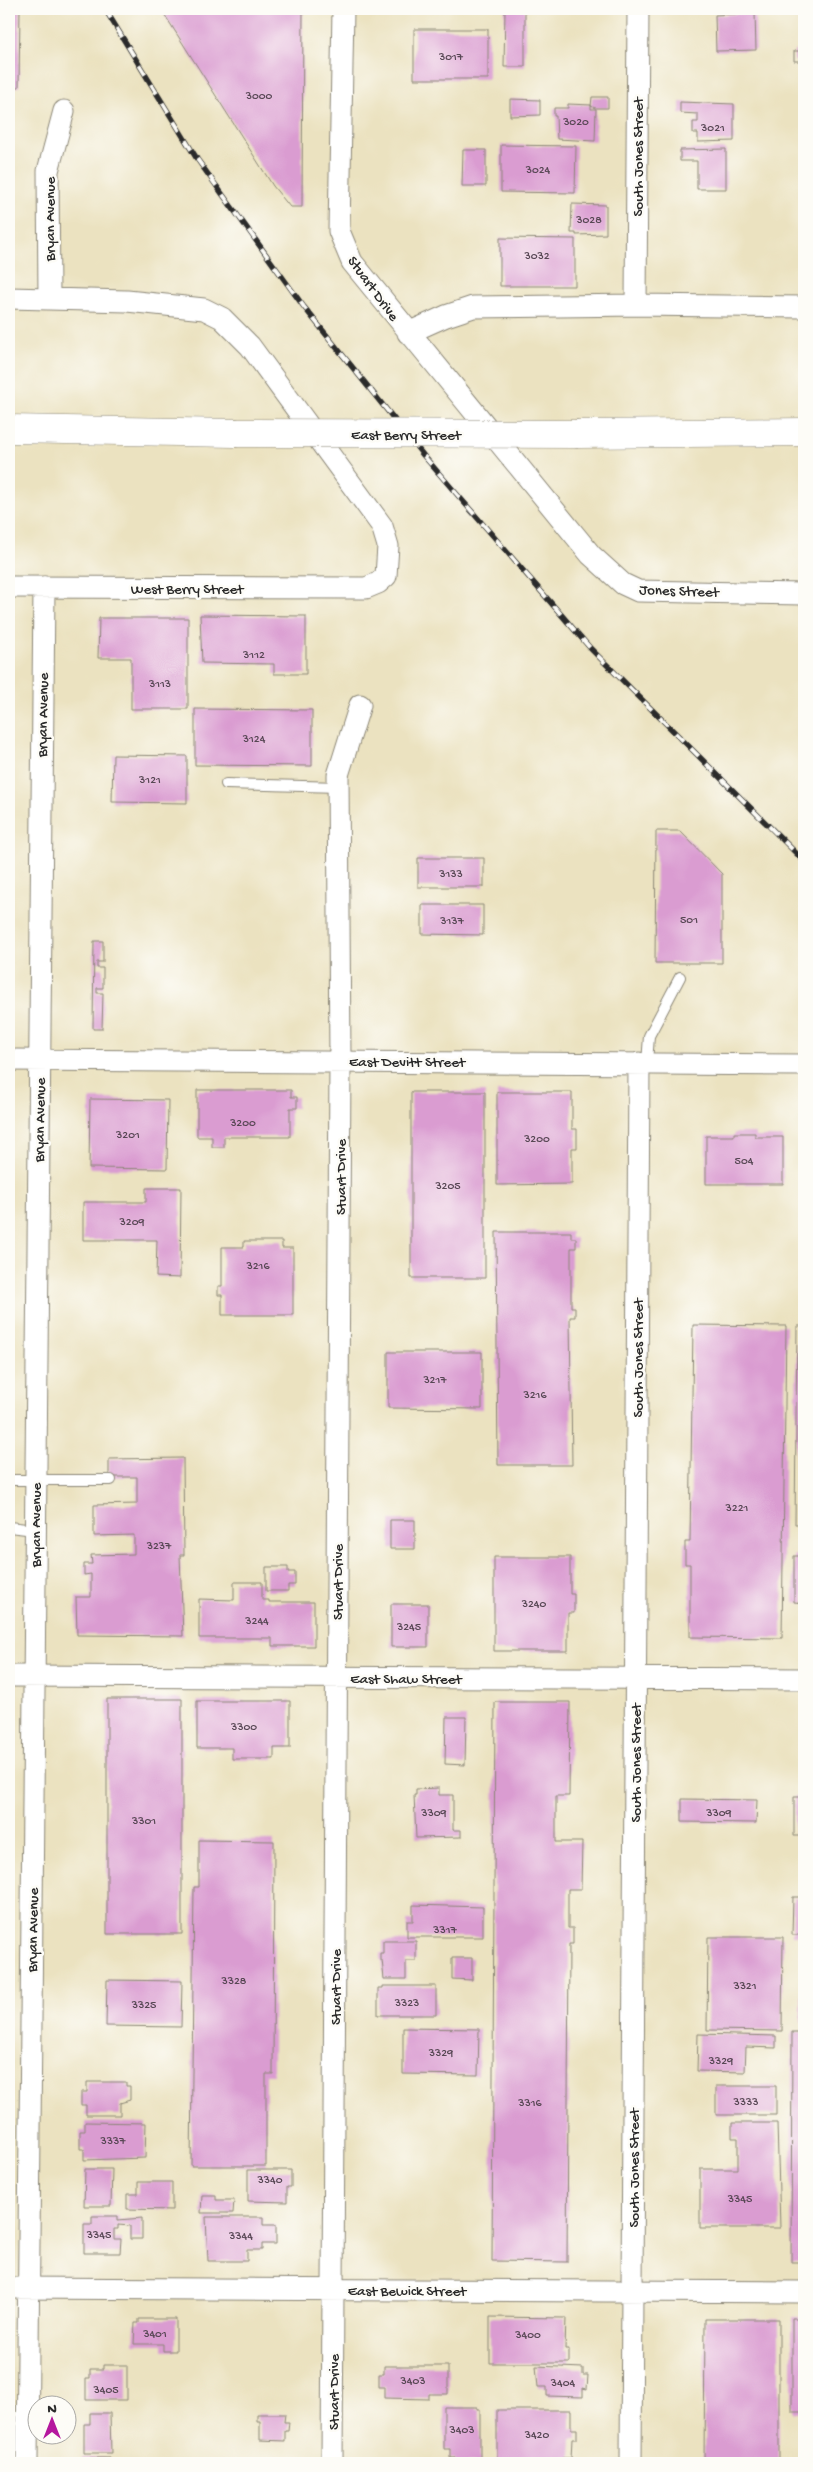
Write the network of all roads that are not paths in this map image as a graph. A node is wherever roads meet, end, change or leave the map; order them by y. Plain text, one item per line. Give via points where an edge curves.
1 (343, 9) edge
2 (638, 9) edge
3 (64, 111) dead end
4 (9, 298) edge
5 (49, 298) junction
6 (636, 305) junction
7 (804, 307) edge
8 (408, 333) junction
9 (9, 429) edge
10 (804, 432) edge
11 (518, 466) joint
12 (9, 587) edge
13 (44, 587) junction
14 (804, 594) edge
15 (360, 705) dead end
16 (226, 784) dead end
17 (339, 787) junction
18 (680, 977) dead end
19 (9, 1060) edge
20 (39, 1060) junction
21 (340, 1060) junction
22 (643, 1063) junction
23 (804, 1065) edge
24 (9, 1480) edge
25 (36, 1480) junction
26 (111, 1480) dead end
27 (9, 1527) edge
28 (35, 1530) junction
29 (9, 1676) edge
30 (34, 1676) junction
31 (337, 1678) junction
32 (635, 1678) junction
33 (804, 1679) edge
34 (19, 2288) edge
35 (333, 2289) junction
36 (632, 2291) junction
37 (804, 2292) edge
38 (27, 2463) edge
39 (332, 2463) edge
40 (631, 2463) edge

1 - 8 street, Stuart Drive via 339,230 352,262
2 - 6 street, South Jones Street
3 - 5 street, Bryan Avenue via 48,171
4 - 5 street
5 - 13 street, West Berry Street via 127,301 204,309 222,318 250,346 382,526 388,546 386,576 366,588
6 - 7 street
6 - 8 street via 473,307
8 - 11 street, Stuart Drive
9 - 10 main road, East Berry Street, bridge via 235,433
11 - 14 street, Jones Street via 591,555 623,584 638,591
12 - 13 street, West Berry Street
13 - 20 street, Bryan Avenue
15 - 17 street, Stuart Drive via 338,775
16 - 17 lane
17 - 21 street, Stuart Drive
18 - 22 lane via 649,1036
19 - 20 street, East Devitt Street
20 - 21 street, East Devitt Street
20 - 25 street, Bryan Avenue
21 - 22 street, East Devitt Street
21 - 31 street, Stuart Drive
22 - 23 street, East Devitt Street
22 - 32 street, South Jones Street
24 - 25 lane
25 - 26 lane
25 - 28 street, Bryan Avenue
27 - 28 lane
28 - 30 street, Bryan Avenue
29 - 30 street, East Shaw Street
30 - 31 street, East Shaw Street
30 - 34 street, Bryan Avenue
31 - 32 street, East Shaw Street
31 - 35 street, Stuart Drive
32 - 33 street, East Shaw Street
32 - 36 street, South Jones Street
34 - 35 street, East Bewick Street
34 - 38 street, Bryan Avenue
35 - 36 street, East Bewick Street
35 - 39 street, Stuart Drive
36 - 37 street, East Bewick Street
36 - 40 street, South Jones Street

